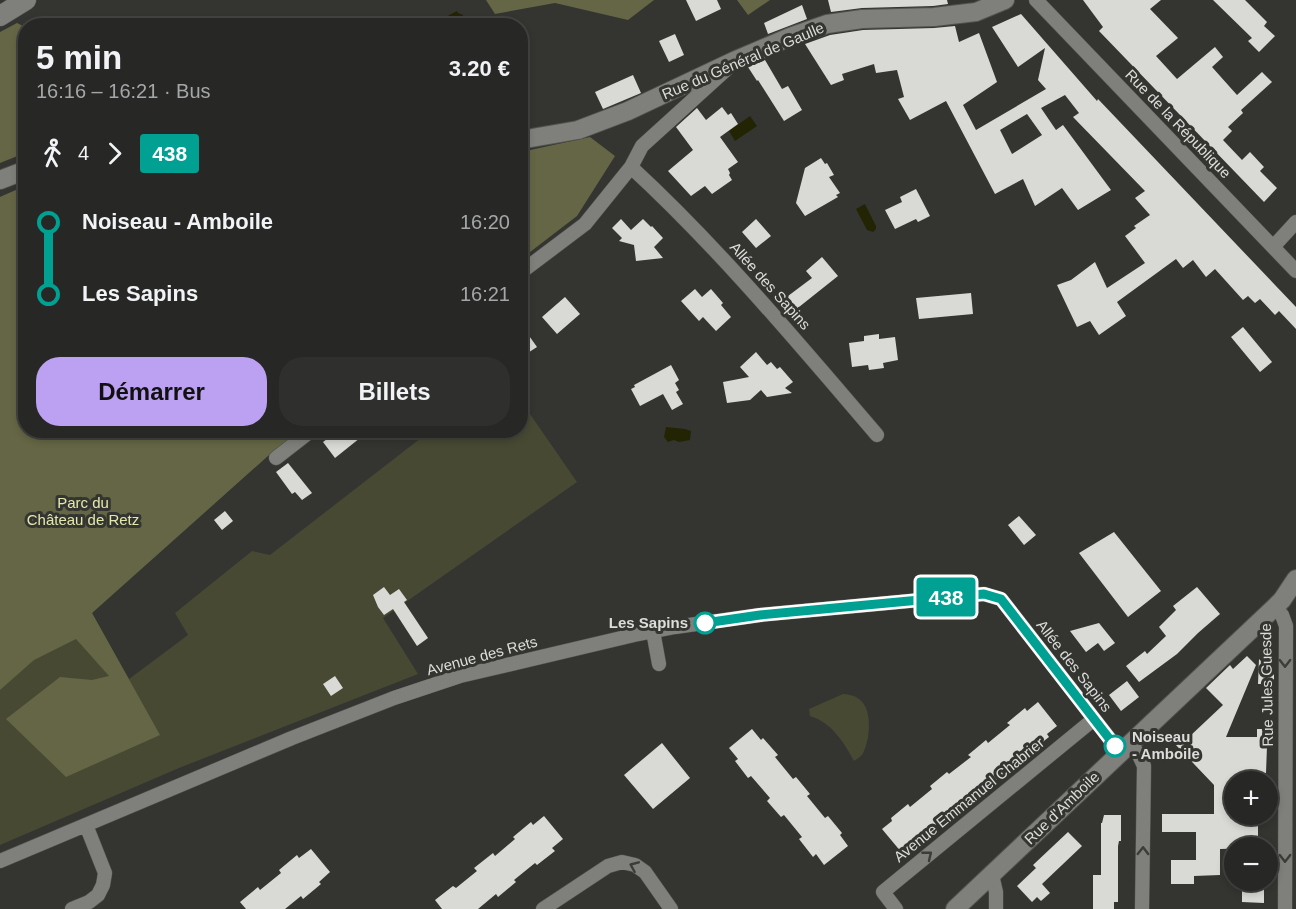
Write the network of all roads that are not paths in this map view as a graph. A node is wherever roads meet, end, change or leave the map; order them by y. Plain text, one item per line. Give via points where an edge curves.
1 (27, 0) edge
2 (1005, 0) edge
3 (1036, 0) edge
4 (0, 16) edge
5 (736, 60) junction
6 (528, 139) edge
7 (631, 167) junction
8 (18, 173) edge
9 (0, 180) edge
10 (1296, 222) edge
11 (1273, 247) junction
12 (528, 267) edge
13 (1296, 271) edge
14 (876, 435) dead end
15 (302, 438) edge
16 (276, 458) dead end
17 (1296, 579) edge
18 (1001, 599) joint
19 (1275, 608) junction
20 (653, 631) junction
21 (659, 664) dead end
22 (1094, 719) junction
23 (1125, 748) junction
24 (86, 825) junction
25 (0, 861) edge
26 (992, 875) junction
27 (72, 909) edge
28 (543, 909) edge
29 (671, 909) edge
30 (896, 909) edge
31 (955, 909) edge
32 (996, 909) edge
33 (1142, 909) edge
34 (1285, 909) edge

1 - 4 main road
2 - 5 street, Rue du Général de Gaulle via 976,12 827,24
3 - 11 street, Rue de la République
5 - 6 street, Rue du Général de Gaulle via 618,115 578,130
5 - 7 street via 642,146
7 - 12 street via 585,224
7 - 14 street, Allée des Sapins via 711,245
8 - 9 street
10 - 11 street
11 - 13 street, Rue de la République
15 - 16 street
17 - 19 street, Rue d'Amboile
18 - 20 street, Avenue des Rets via 984,594 760,615
18 - 22 street, Allée des Sapins
19 - 23 street, Rue d'Amboile
19 -> 34 street, Rue Jules Guesde via 1286,626
20 - 21 street
20 - 24 street, Avenue des Rets via 426,687
22 - 23 street, Allée des Sapins
30 -> 22 street, Avenue Emmanuel Chabrier via 882,892
23 - 26 street, Rue d'Amboile
33 -> 23 street, Allée des Sapins via 1144,766 1138,753
24 - 25 street, Avenue des Rets
24 - 27 street via 105,873 98,895
26 - 31 street, Rue d'Amboile
26 - 32 street
29 -> 28 street via 645,872 622,862 608,866

